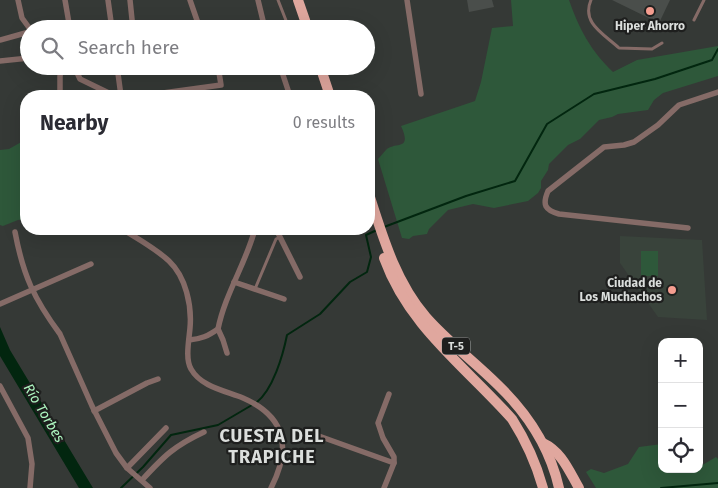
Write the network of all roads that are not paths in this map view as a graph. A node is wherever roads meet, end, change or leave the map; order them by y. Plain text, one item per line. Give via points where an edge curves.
1 (18, 0) edge
2 (65, 0) edge
3 (108, 0) edge
4 (130, 0) edge
5 (190, 0) edge
6 (258, 0) edge
7 (278, 0) edge
8 (298, 0) edge
9 (304, 0) edge
10 (407, 0) edge
11 (591, 0) edge
12 (704, 0) edge
13 (23, 20) edge
14 (68, 20) edge
15 (111, 20) edge
16 (132, 20) edge
17 (197, 20) edge
18 (263, 20) edge
19 (285, 20) edge
20 (305, 20) edge
21 (311, 20) edge
22 (694, 20) dead end
23 (20, 33) edge
24 (0, 40) edge
25 (662, 43) dead end
26 (20, 59) edge
27 (0, 61) edge
28 (60, 75) edge
29 (78, 75) edge
30 (118, 75) edge
31 (219, 75) edge
32 (283, 75) edge
33 (323, 75) edge
34 (330, 75) edge
35 (60, 90) edge
36 (103, 90) edge
37 (120, 90) edge
38 (185, 90) edge
39 (288, 90) edge
40 (328, 90) edge
41 (335, 90) edge
42 (718, 92) edge
43 (421, 94) dead end
44 (375, 213) edge
45 (688, 228) dead end
46 (15, 232) dead end
47 (375, 232) edge
48 (131, 235) edge
49 (254, 235) edge
50 (280, 236) joint
51 (91, 264) dead end
52 (300, 277) dead end
53 (234, 282) junction
54 (255, 289) junction
55 (32, 291) junction
56 (284, 299) dead end
57 (0, 304) edge
58 (218, 329) junction
59 (189, 340) junction
60 (227, 353) dead end
61 (158, 379) dead end
62 (0, 386) edge
63 (389, 394) dead end
64 (94, 411) junction
65 (166, 428) dead end
66 (204, 432) dead end
67 (316, 435) dead end
68 (543, 443) junction
69 (394, 463) junction
70 (127, 468) junction
71 (142, 480) junction
72 (30, 488) edge
73 (150, 488) edge
74 (271, 488) edge
75 (384, 488) edge
76 (543, 488) edge
77 (559, 488) edge
78 (579, 488) edge

1 - 13 street
2 - 14 street
3 - 15 street
4 - 16 street
5 - 17 street
6 - 18 street
7 - 19 lane
8 - 20 highway
9 - 21 highway
10 - 43 street
11 - 25 lane via 588,10 591,23 619,48 652,49
12 - 22 lane
23 - 24 street
26 - 27 street
28 - 35 street
29 - 36 street
30 - 37 street
31 - 38 street via 221,85
32 - 39 street
33 - 40 highway
34 - 41 highway
42 - 45 street via 679,105 634,142 598,150 546,196 550,212
44 - 68 highway, T-5 via 386,249 407,291 434,325 504,390
46 - 55 street via 20,260
47 - 76 highway, T-5 via 388,270 409,309 512,418 537,466
48 - 59 street via 170,262 179,274 188,297
49 - 53 street
50 - 52 street
50 - 54 lane
51 - 55 street
53 - 54 street
53 - 58 street via 221,311
54 - 56 street
55 - 57 street
55 - 64 street via 60,334
58 - 59 street via 199,340
58 - 60 street
59 - 74 street via 190,368 199,379 258,406 276,424 283,451 280,469
61 - 64 street
62 - 72 street via 28,438 32,464
63 - 69 street via 378,424
64 - 70 street
65 - 70 street
66 - 71 street via 171,450
67 - 69 street
68 - 77 highway, T-5
68 - 78 highway via 561,456
69 - 75 street
70 - 71 street
71 - 73 street

